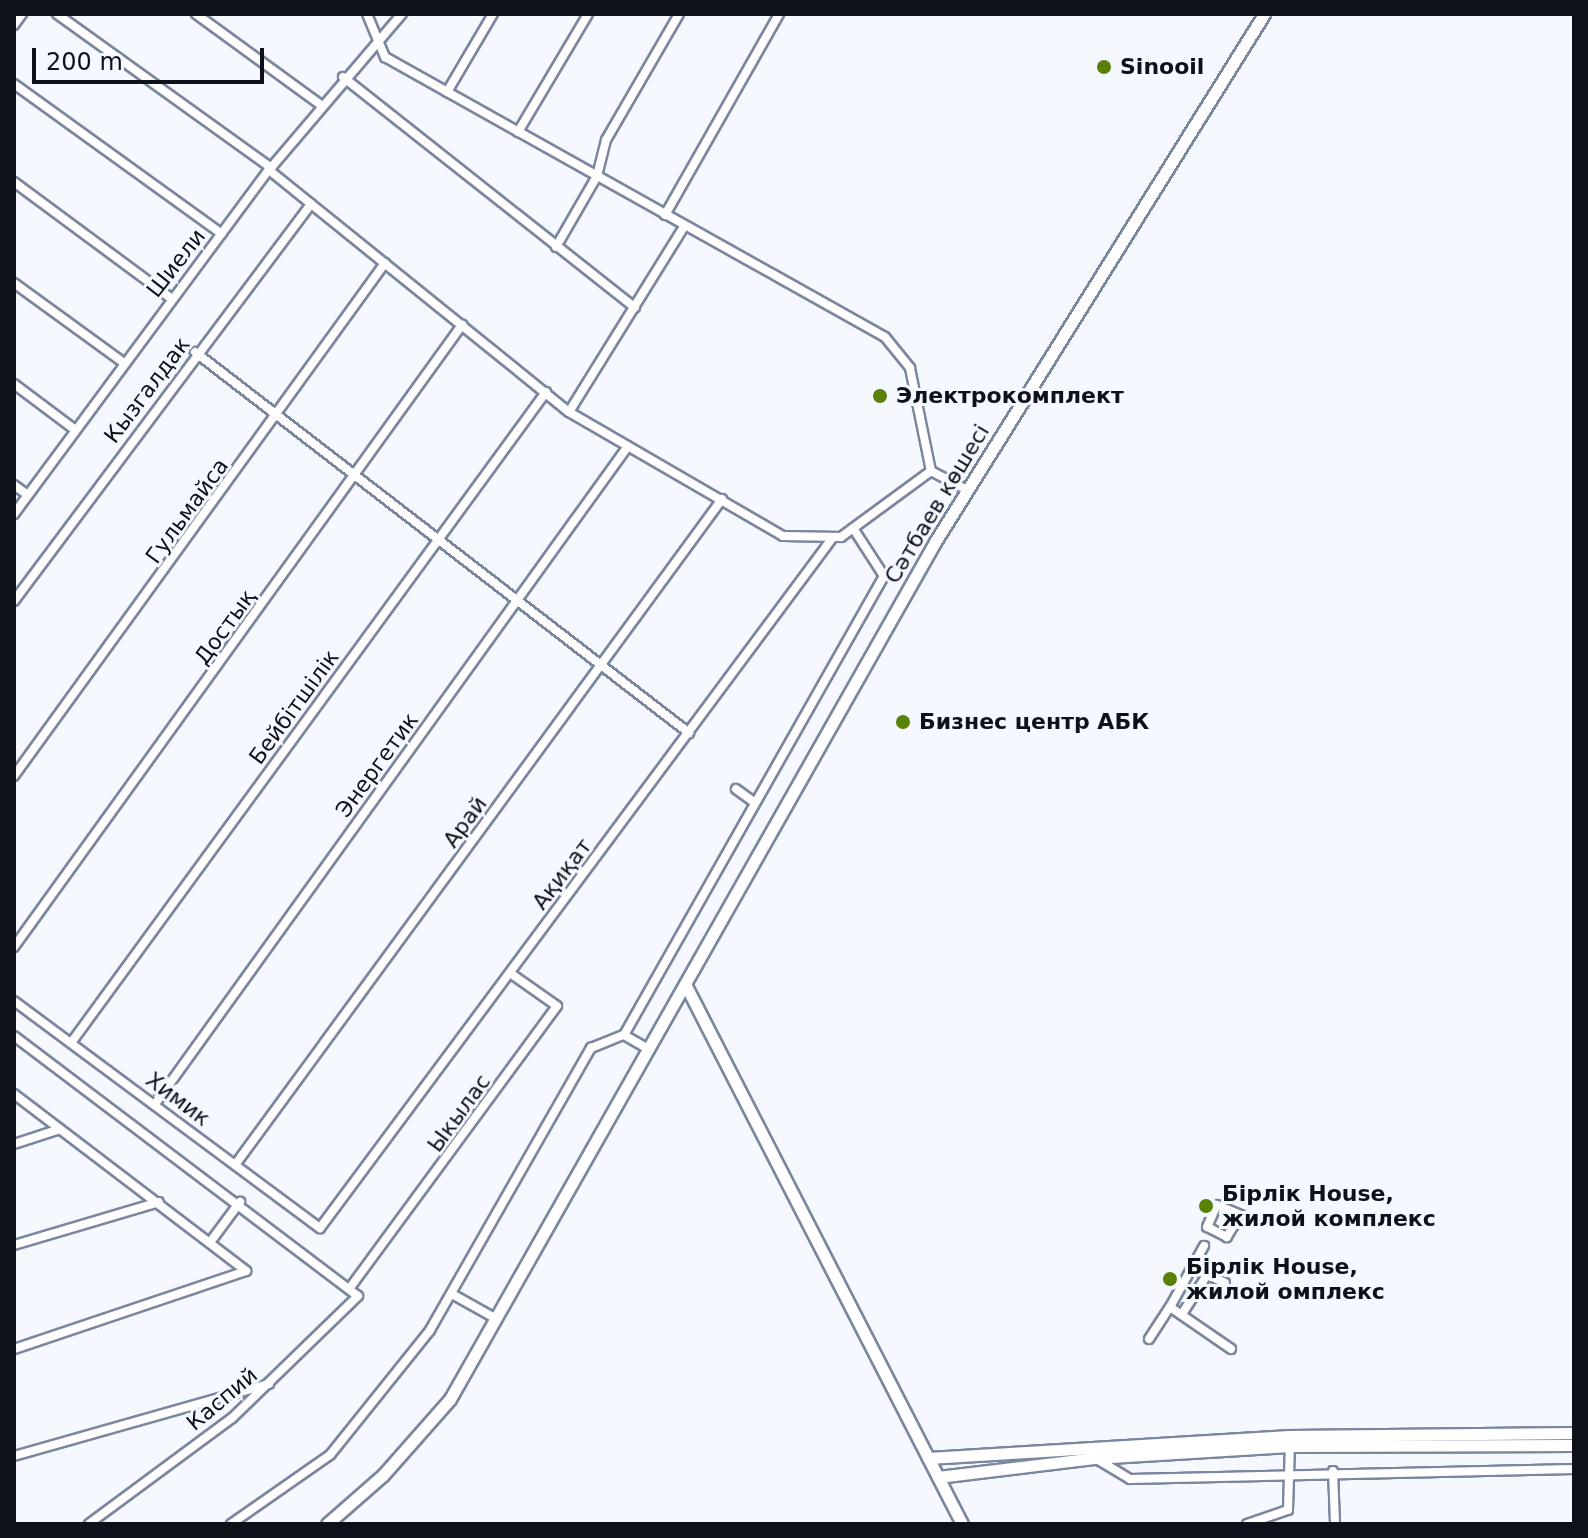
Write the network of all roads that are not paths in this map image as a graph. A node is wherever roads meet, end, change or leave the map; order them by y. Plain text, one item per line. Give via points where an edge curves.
1 (22, 14) edge
2 (57, 14) edge
3 (196, 14) edge
4 (367, 14) edge
5 (402, 14) edge
6 (493, 14) edge
7 (588, 14) edge
8 (679, 14) edge
9 (779, 14) edge
10 (1264, 14) edge
11 (14, 25) edge
12 (378, 46) junction
13 (343, 77) junction
14 (14, 84) edge
15 (447, 92) junction
16 (321, 105) junction
17 (518, 132) junction
18 (270, 169) junction
19 (597, 176) junction
20 (14, 182) edge
21 (311, 204) junction
22 (665, 215) junction
23 (683, 228) junction
24 (222, 234) junction
25 (556, 247) junction
26 (385, 263) junction
27 (14, 283) edge
28 (171, 298) junction
29 (635, 308) junction
30 (462, 325) junction
31 (195, 352) junction
32 (124, 363) junction
33 (14, 384) edge
34 (546, 392) junction
35 (569, 412) junction
36 (277, 415) junction
37 (74, 429) junction
38 (628, 446) junction
39 (931, 471) junction
40 (356, 477) junction
41 (14, 485) edge
42 (967, 490) junction
43 (28, 495) junction
44 (722, 499) junction
45 (14, 514) edge
46 (853, 528) junction
47 (438, 540) junction
48 (831, 540) junction
49 (14, 601) edge
50 (517, 601) junction
51 (603, 664) junction
52 (689, 733) junction
53 (14, 776) edge
54 (736, 789) dead end
55 (754, 802) junction
56 (14, 947) edge
57 (510, 973) junction
58 (685, 984) junction
59 (14, 1001) edge
60 (624, 1035) junction
61 (14, 1036) edge
62 (71, 1043) junction
63 (648, 1049) junction
64 (14, 1094) edge
65 (155, 1104) junction
66 (60, 1129) junction
67 (14, 1144) edge
68 (235, 1165) junction
69 (159, 1202) junction
70 (240, 1202) junction
71 (320, 1228) joint
72 (211, 1241) junction
73 (14, 1245) edge
74 (1204, 1246) dead end
75 (1192, 1268) junction
76 (1209, 1272) junction
77 (1225, 1283) dead end
78 (352, 1285) junction
79 (452, 1294) junction
80 (1170, 1307) junction
81 (1182, 1314) junction
82 (495, 1318) junction
83 (1149, 1339) dead end
84 (14, 1349) edge
85 (1231, 1349) dead end
86 (269, 1384) junction
87 (1574, 1433) edge
88 (1290, 1441) junction
89 (1574, 1445) edge
90 (1090, 1454) junction
91 (14, 1456) edge
92 (928, 1458) junction
93 (1574, 1469) edge
94 (1333, 1471) junction
95 (1291, 1473) junction
96 (938, 1477) junction
97 (89, 1524) edge
98 (231, 1524) edge
99 (327, 1524) edge
100 (962, 1524) edge
101 (1247, 1524) edge
102 (1335, 1524) edge

1 - 11 street
2 - 18 street
3 - 16 street
4 - 12 street
5 - 12 street, Шиели
6 - 15 street
7 - 17 street
8 - 19 street via 606,140
9 - 22 street
10 - 42 main road, Сәтбаев көшесі
12 - 13 street, Шиели
12 - 15 street
13 - 16 street, Шиели
13 - 25 street
14 - 24 street
15 - 17 street
16 - 18 street, Шиели
17 - 19 street
18 - 21 street
18 - 24 street, Шиели
19 - 22 street
19 - 25 street
20 - 28 street
21 - 26 street
21 - 31 street, Кызгалдак
22 - 23 street
23 - 29 street
23 - 39 street via 902,352
24 - 28 street, Шиели
25 - 29 street
26 - 30 street
26 - 36 street, Гульмайса
27 - 32 street
28 - 32 street, Шиели
29 - 35 street
30 - 34 street
30 - 40 street, Достық
31 - 36 street
31 - 49 street, Кызгалдак
32 - 37 street, Шиели
33 - 37 street
34 - 35 street
34 - 47 street, Бейбітшілік
35 - 38 street
36 - 40 street
36 - 53 street, Гульмайса
37 - 43 street, Шиели
38 - 44 street
38 - 50 street, Энергетик
39 - 42 street
39 - 46 street
40 - 47 street
40 - 56 street, Достық
41 - 43 street
42 - 58 main road, Сәтбаев көшесі
43 - 45 street, Шиели
44 - 48 street via 783,536
44 - 51 street, Арай
46 - 48 street
46 - 55 street via 884,576
47 - 50 street
47 - 62 street, Бейбітшілік
48 - 52 street, Ақиқат
50 - 51 street
50 - 65 street, Энергетик
51 - 52 street
51 - 68 street, Арай
52 - 57 street, Ақиқат
54 - 55 street
55 - 60 street
57 - 71 street, Ақиқат
57 - 78 street, Ыкылас via 557,1006
58 - 63 main road, Сәтбаев көшесі
58 - 92 main road
59 - 62 street, Химик
60 - 63 street
60 - 79 street via 591,1048
61 - 70 street
62 - 65 street, Химик
63 - 82 main road, Сәтбаев көшесі
64 - 66 street
65 - 68 street, Химик
66 - 67 street
66 - 69 street
68 - 71 street, Химик
69 - 72 street
69 - 73 street
70 - 72 street
70 - 78 street
72 - 84 street via 245,1266 237,1280
74 - 75 street
75 - 76 street
75 - 80 street
76 - 77 street
76 - 81 street
78 - 86 street, Каспий via 358,1296
79 - 82 street
79 - 98 street via 330,1455
80 - 81 street
80 - 83 street
81 - 85 street
82 - 99 main road, Сәтбаев көшесі via 450,1399 383,1475
86 - 91 street
86 - 97 street, Каспий
87 - 88 main road
88 - 89 main road
88 - 90 main road
88 - 95 street
90 - 92 main road
90 - 95 street via 1130,1479
90 - 96 main road
92 - 96 main road
93 - 94 street
94 - 95 street
94 - 102 street
95 - 101 street via 1288,1510
96 - 100 main road

